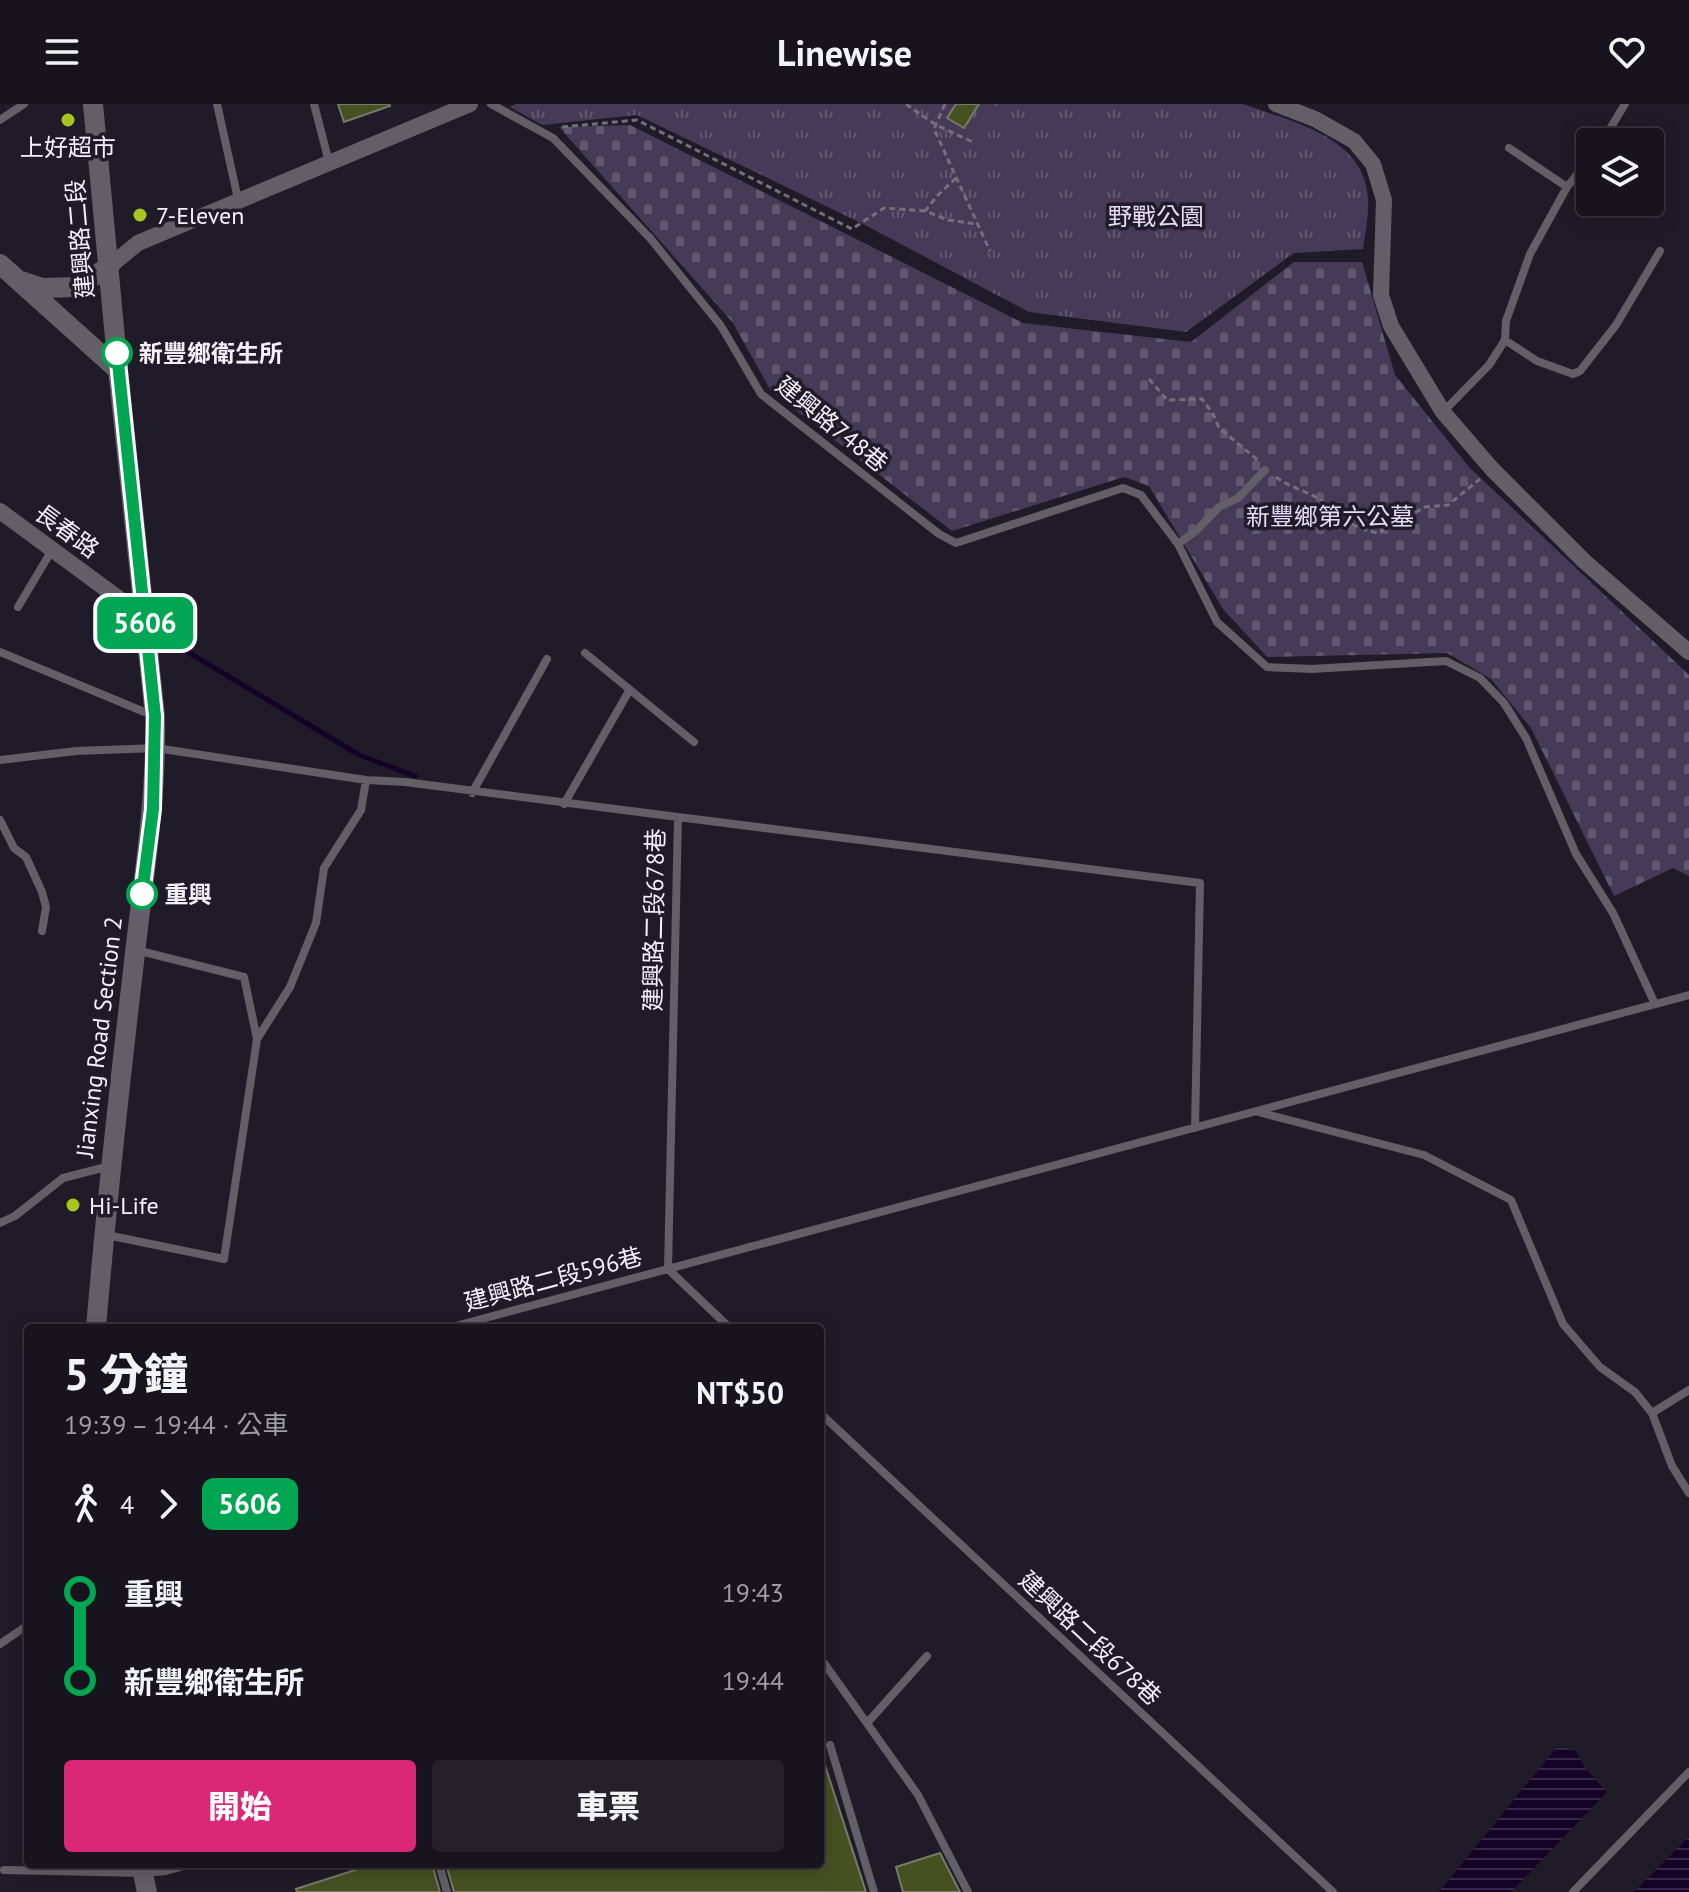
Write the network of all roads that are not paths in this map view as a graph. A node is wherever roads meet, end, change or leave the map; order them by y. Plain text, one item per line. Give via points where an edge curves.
1 (24, 104) edge
2 (93, 104) edge
3 (217, 104) edge
4 (314, 104) edge
5 (470, 104) edge
6 (491, 104) edge
7 (1276, 104) edge
8 (1625, 104) edge
9 (0, 120) edge
10 (1610, 128) edge
11 (1509, 148) dead end
12 (329, 162) junction
13 (1576, 176) edge
14 (1567, 187) junction
15 (238, 199) junction
16 (1660, 251) dead end
17 (110, 266) junction
18 (4, 276) edge
19 (1505, 340) junction
20 (118, 370) junction
21 (1443, 412) junction
22 (1265, 470) road end
23 (0, 511) edge
24 (1178, 544) junction
25 (52, 550) junction
26 (18, 607) dead end
27 (144, 617) junction
28 (0, 652) edge
29 (1689, 652) edge
30 (585, 653) dead end
31 (547, 659) dead end
32 (629, 691) junction
33 (155, 716) junction
34 (694, 742) dead end
35 (156, 748) junction
36 (0, 760) edge
37 (366, 780) junction
38 (472, 793) junction
39 (564, 804) junction
40 (678, 817) junction
41 (0, 820) edge
42 (42, 931) dead end
43 (135, 950) junction
44 (1689, 995) edge
45 (1655, 1004) junction
46 (257, 1039) junction
47 (1254, 1111) junction
48 (1195, 1128) junction
49 (110, 1166) junction
50 (0, 1223) edge
51 (104, 1234) junction
52 (668, 1269) junction
53 (96, 1324) edge
54 (463, 1324) edge
55 (726, 1324) edge
56 (1689, 1390) edge
57 (1652, 1413) junction
58 (824, 1417) edge
59 (1689, 1493) edge
60 (24, 1628) edge
61 (0, 1644) edge
62 (927, 1656) dead end
63 (824, 1663) edge
64 (868, 1722) junction
65 (830, 1745) dead end
66 (1689, 1772) edge
67 (177, 1868) edge
68 (440, 1868) edge
69 (4, 1870) dead end
70 (144, 1876) edge
71 (447, 1892) edge
72 (874, 1892) edge
73 (968, 1892) edge
74 (1333, 1892) edge
75 (1573, 1892) edge

1 - 9 lane
2 - 17 street, 建興路二段
3 - 15 lane
4 - 12 lane
5 - 12 street
6 - 24 lane, 建興路748巷 via 553,138 650,238 721,326 761,394 939,534 956,543 1123,488 1141,495
7 - 21 street via 1354,141 1373,164 1384,200 1381,295 1391,326
8 - 10 lane
11 - 14 lane
12 - 15 street
13 - 14 lane
14 - 19 lane via 1521,274
15 - 17 street via 138,243
16 - 19 lane via 1616,325 1580,371 1573,374 1547,366
17 - 18 street via 77,287 42,288
17 - 20 street, 建興路二段
18 - 20 street
19 - 21 lane via 1489,365
20 - 27 street, Jianxing Road Section 2
21 - 29 street via 1584,561
22 - 24 lane
23 - 25 street, 長春路
24 - 45 lane, 建興路748巷 via 1217,622 1267,667 1446,661 1480,678 1526,738 1576,854 1613,913
25 - 26 lane
25 - 27 street, 長春路
27 - 33 street, Jianxing Road Section 2
28 - 33 lane
30 - 32 lane
31 - 38 lane
32 - 34 lane
32 - 39 lane
33 - 35 street, Jianxing Road Section 2
35 - 36 lane, 建興路二段678巷
35 - 37 lane, 建興路二段678巷
35 - 43 street, Jianxing Road Section 2
37 - 38 lane, 建興路二段678巷
37 - 46 lane via 361,810 324,868 316,923 290,987
38 - 39 lane, 建興路二段678巷
39 - 40 lane, 建興路二段678巷
40 - 48 lane via 1200,883
40 - 52 lane, 建興路二段678巷
41 - 42 lane via 42,892
43 - 46 lane via 244,977
43 - 49 street, Jianxing Road Section 2
44 - 45 lane, 建興路二段596巷
45 - 47 lane, 建興路二段596巷
46 - 51 lane via 224,1259
47 - 48 lane, 建興路二段596巷
47 - 57 lane via 1424,1155 1511,1200 1563,1324 1600,1367 1635,1392
48 - 52 lane, 建興路二段596巷
49 - 50 lane via 63,1178
49 - 51 street, Jianxing Road Section 2
51 - 53 street, Jianxing Road Section 2
52 - 54 lane, 建興路二段596巷
52 - 55 lane
56 - 57 lane
57 - 59 lane via 1672,1466
58 - 74 lane, 建興路二段678巷
60 - 61 lane
62 - 64 lane
63 - 64 lane
64 - 73 lane via 926,1809
65 - 72 lane
66 - 75 lane
67 - 70 lane
68 - 71 lane
69 - 70 lane

